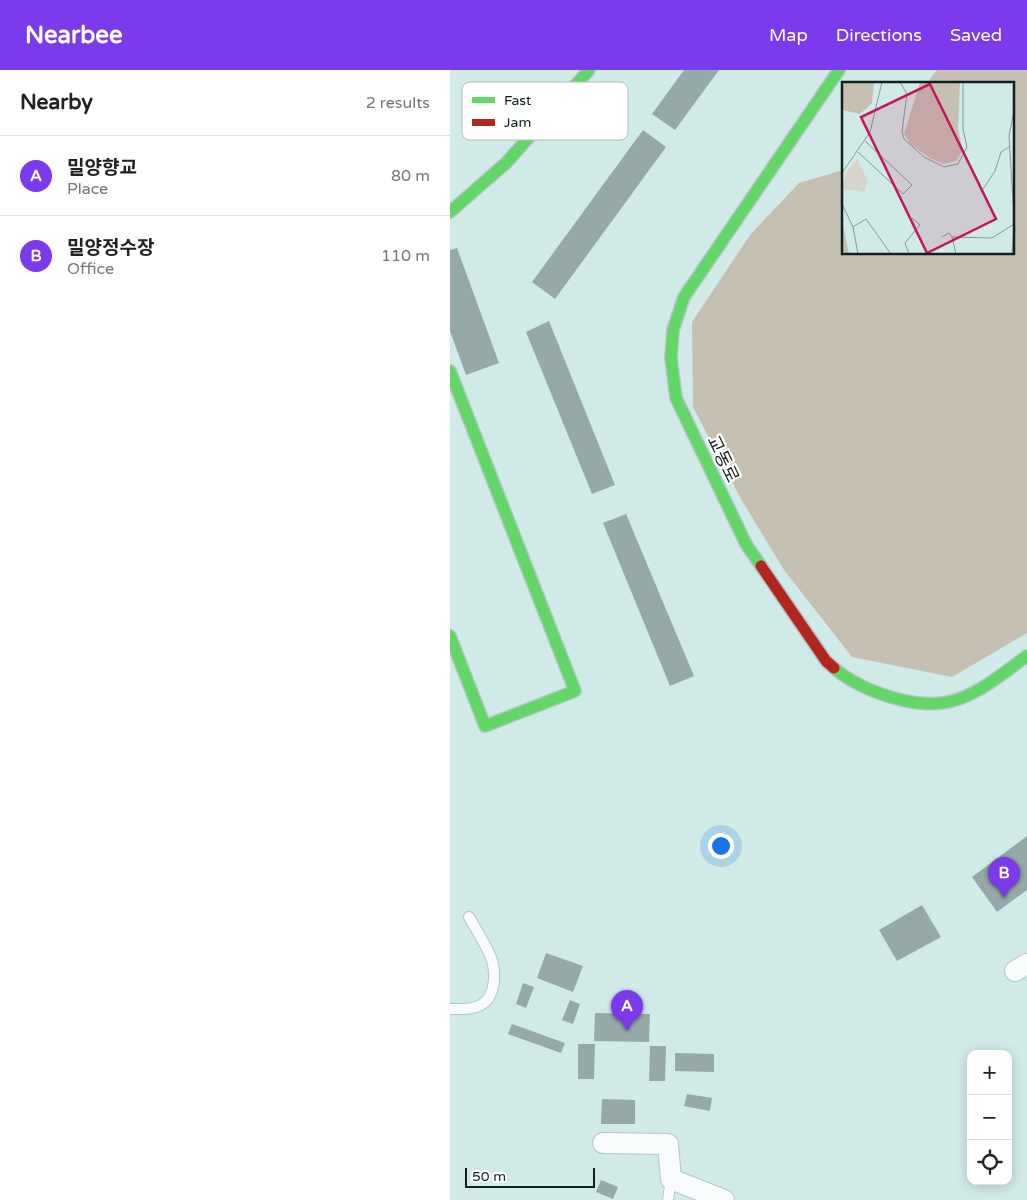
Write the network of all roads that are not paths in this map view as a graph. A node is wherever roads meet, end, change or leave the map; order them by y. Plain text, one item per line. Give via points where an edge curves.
1 (589, 70) edge
2 (839, 70) edge
3 (578, 82) edge
4 (527, 140) edge
5 (450, 212) edge
6 (450, 371) edge
7 (450, 636) edge
8 (1027, 656) edge
9 (469, 917) dead end
10 (450, 1009) edge
11 (603, 1143) dead end
12 (671, 1178) junction
13 (668, 1200) edge
14 (724, 1200) edge

1 - 3 street
2 - 8 street, 교동로 via 684,297 673,330 671,358 676,398 746,544 826,661 846,678 899,699 940,704 954,701 990,683
4 - 5 street via 476,191
6 - 7 street via 575,691 485,726
9 - 10 lane via 490,956 494,974 492,991 482,1004
11 - 12 street via 668,1144
12 - 13 lane
12 - 14 street

